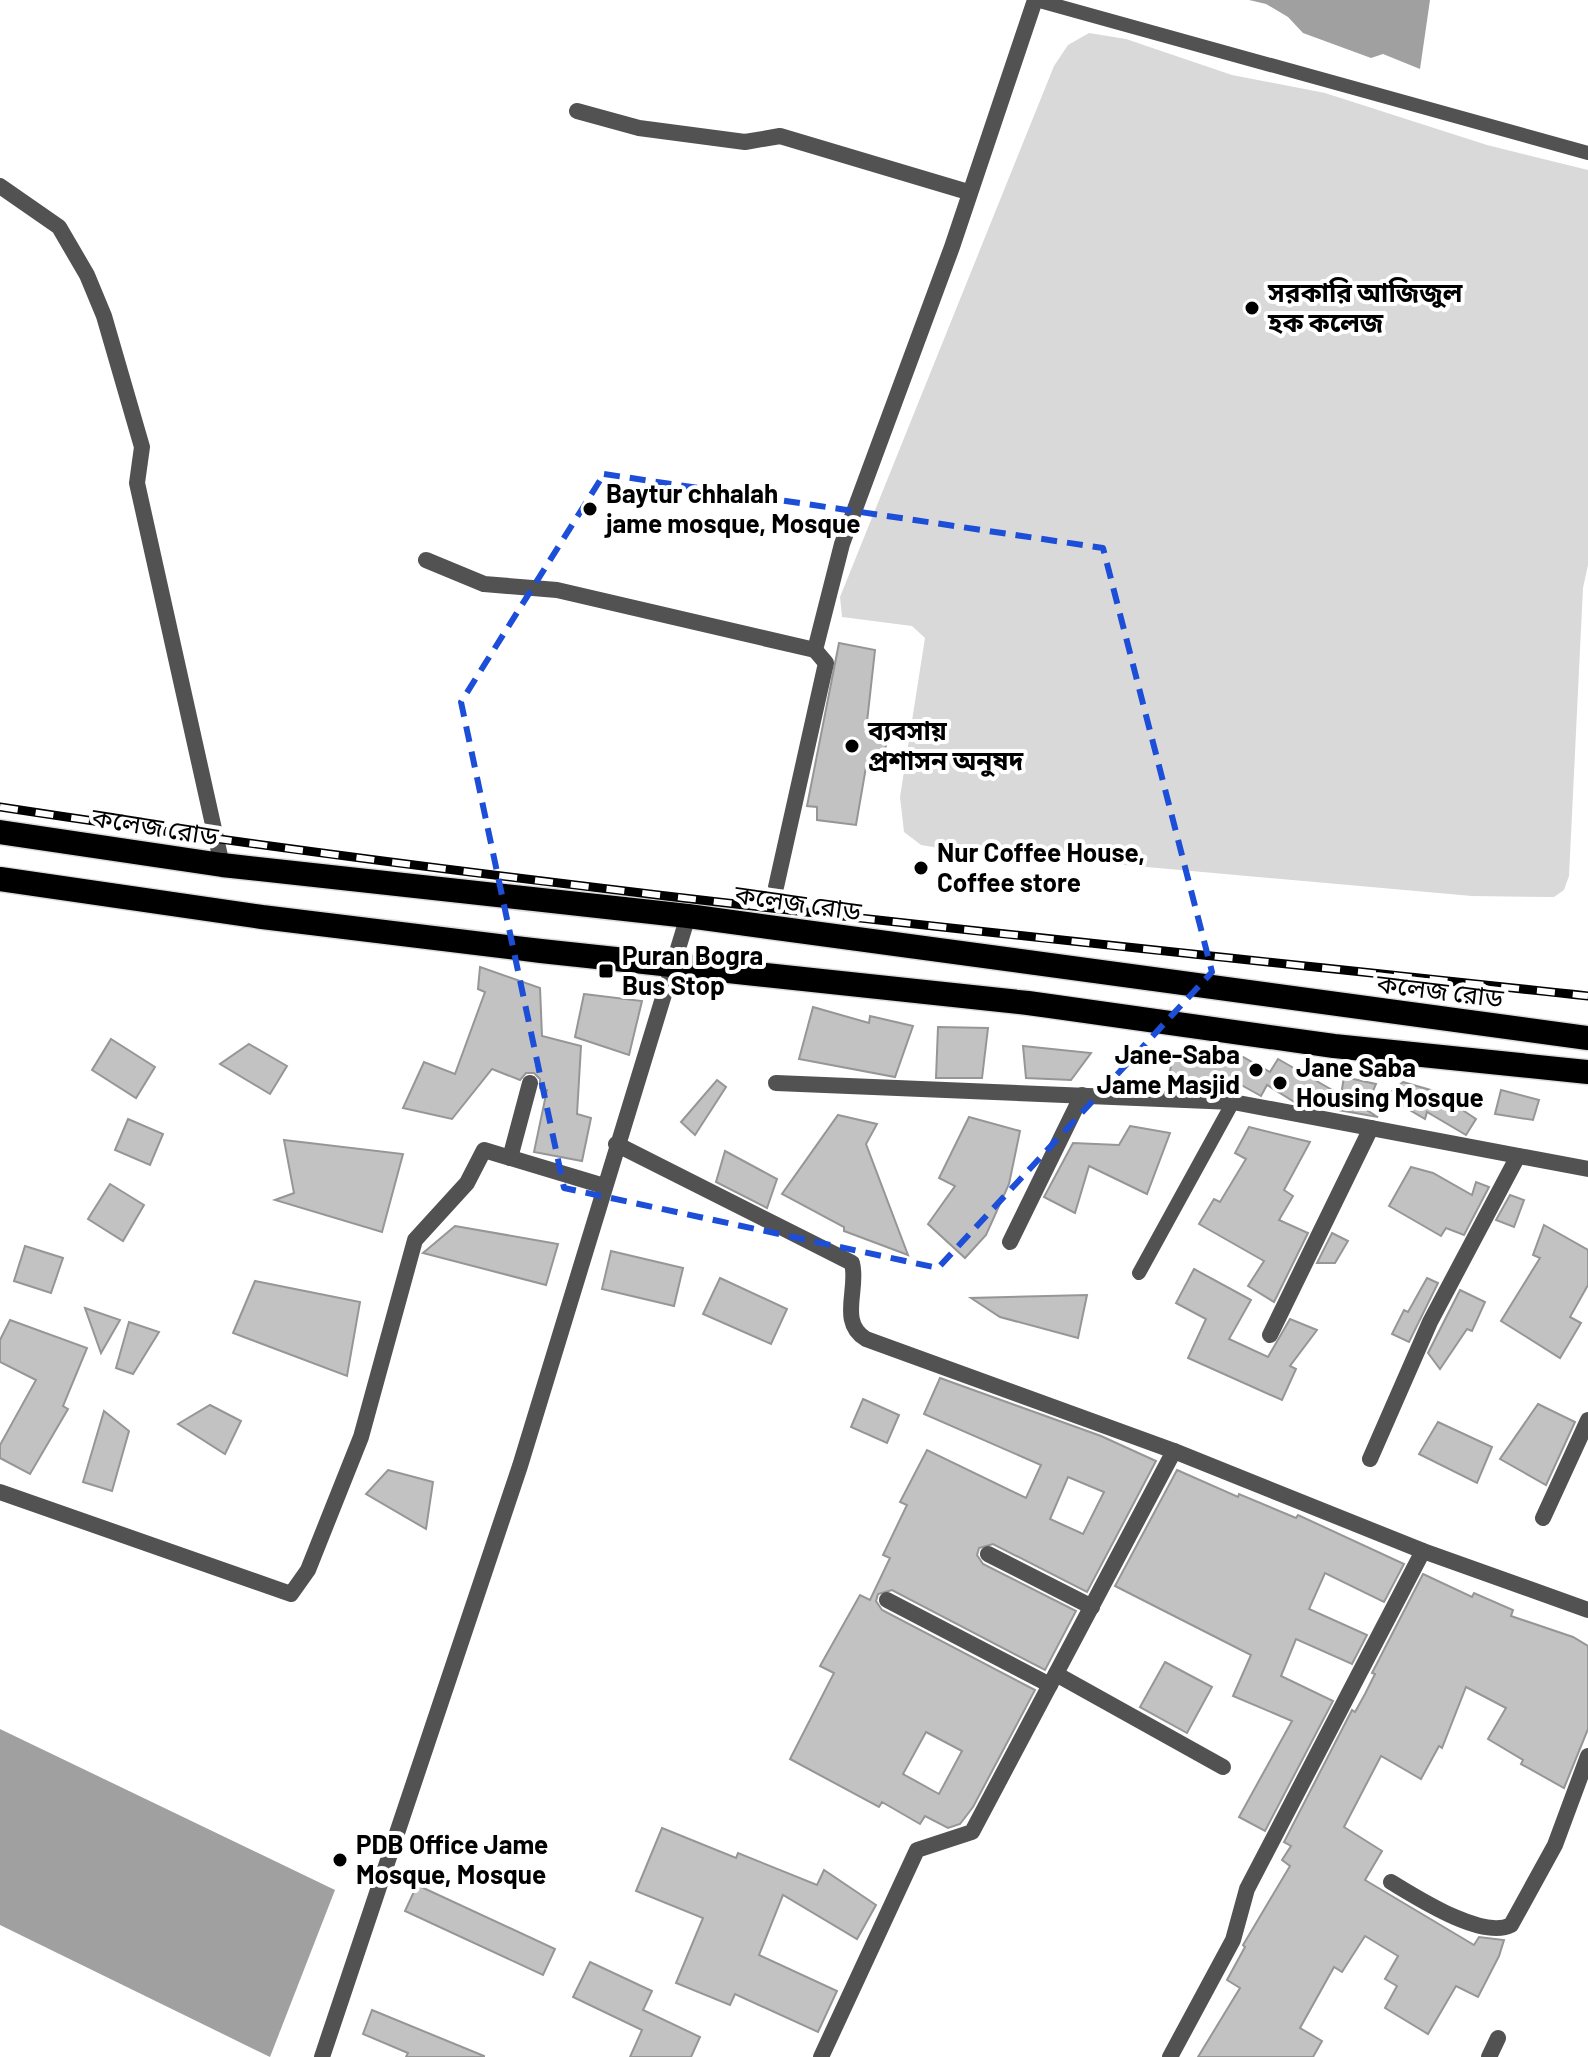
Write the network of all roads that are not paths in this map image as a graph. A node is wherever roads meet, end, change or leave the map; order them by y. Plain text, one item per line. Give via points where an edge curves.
1 (1035, 0) edge
2 (577, 111) dead end
3 (1588, 153) edge
4 (0, 186) edge
5 (968, 192) junction
6 (426, 560) dead end
7 (815, 650) junction
8 (0, 832) edge
9 (222, 865) junction
10 (0, 879) edge
11 (776, 887) dead end
12 (688, 916) junction
13 (673, 963) junction
14 (1588, 1038) edge
15 (1588, 1072) edge
16 (530, 1083) dead end
17 (776, 1083) dead end
18 (1082, 1095) junction
19 (1233, 1102) junction
20 (1371, 1128) junction
21 (616, 1144) junction
22 (1518, 1156) junction
23 (510, 1158) junction
24 (1588, 1169) edge
25 (604, 1186) junction
26 (1010, 1242) dead end
27 (1139, 1273) dead end
28 (1270, 1335) dead end
29 (1588, 1420) edge
30 (1174, 1451) junction
31 (1370, 1459) dead end
32 (0, 1492) edge
33 (1543, 1518) dead end
34 (1423, 1551) junction
35 (988, 1554) dead end
36 (887, 1600) dead end
37 (1092, 1607) junction
38 (1588, 1610) edge
39 (1053, 1680) junction
40 (1588, 1756) edge
41 (1223, 1767) dead end
42 (1391, 1882) dead end
43 (1498, 2038) dead end
44 (322, 2057) edge
45 (821, 2057) edge
46 (1170, 2057) edge
47 (1489, 2057) edge

1 - 3 lane
1 - 5 street
2 - 5 street via 639,128 745,142 780,136
4 - 9 street via 59,227 104,316 142,447 137,483
5 - 7 street via 842,544
6 - 7 street via 484,584 557,590
7 - 11 street via 826,663
8 - 9 highway, কলেজ রোড
9 - 12 highway, কলেজ রোড
10 - 13 highway via 277,919
12 - 13 street
12 - 14 highway, কলেজ রোড
13 - 15 highway via 1028,1003 1334,1046
13 - 21 street
16 - 23 street
17 - 18 street
18 - 19 street
18 - 26 street
19 - 20 street
19 - 27 lane
20 - 22 street
20 - 28 street
21 - 25 street
21 - 30 street via 852,1263 850,1322 866,1339
22 - 24 street
22 - 31 street via 1430,1322
23 - 25 street
23 - 32 street via 484,1150 467,1183 415,1240 361,1437 314,1557 291,1594
25 - 44 street via 520,1466
29 - 33 street
30 - 34 street
30 - 37 street
34 - 38 street
34 - 46 street via 1247,1889 1233,1940
35 - 37 street
36 - 39 street
37 - 39 street
39 - 41 street
39 - 45 street via 972,1832 917,1850
40 - 42 street via 1555,1845 1511,1925 1493,1928 1433,1908
43 - 47 street

